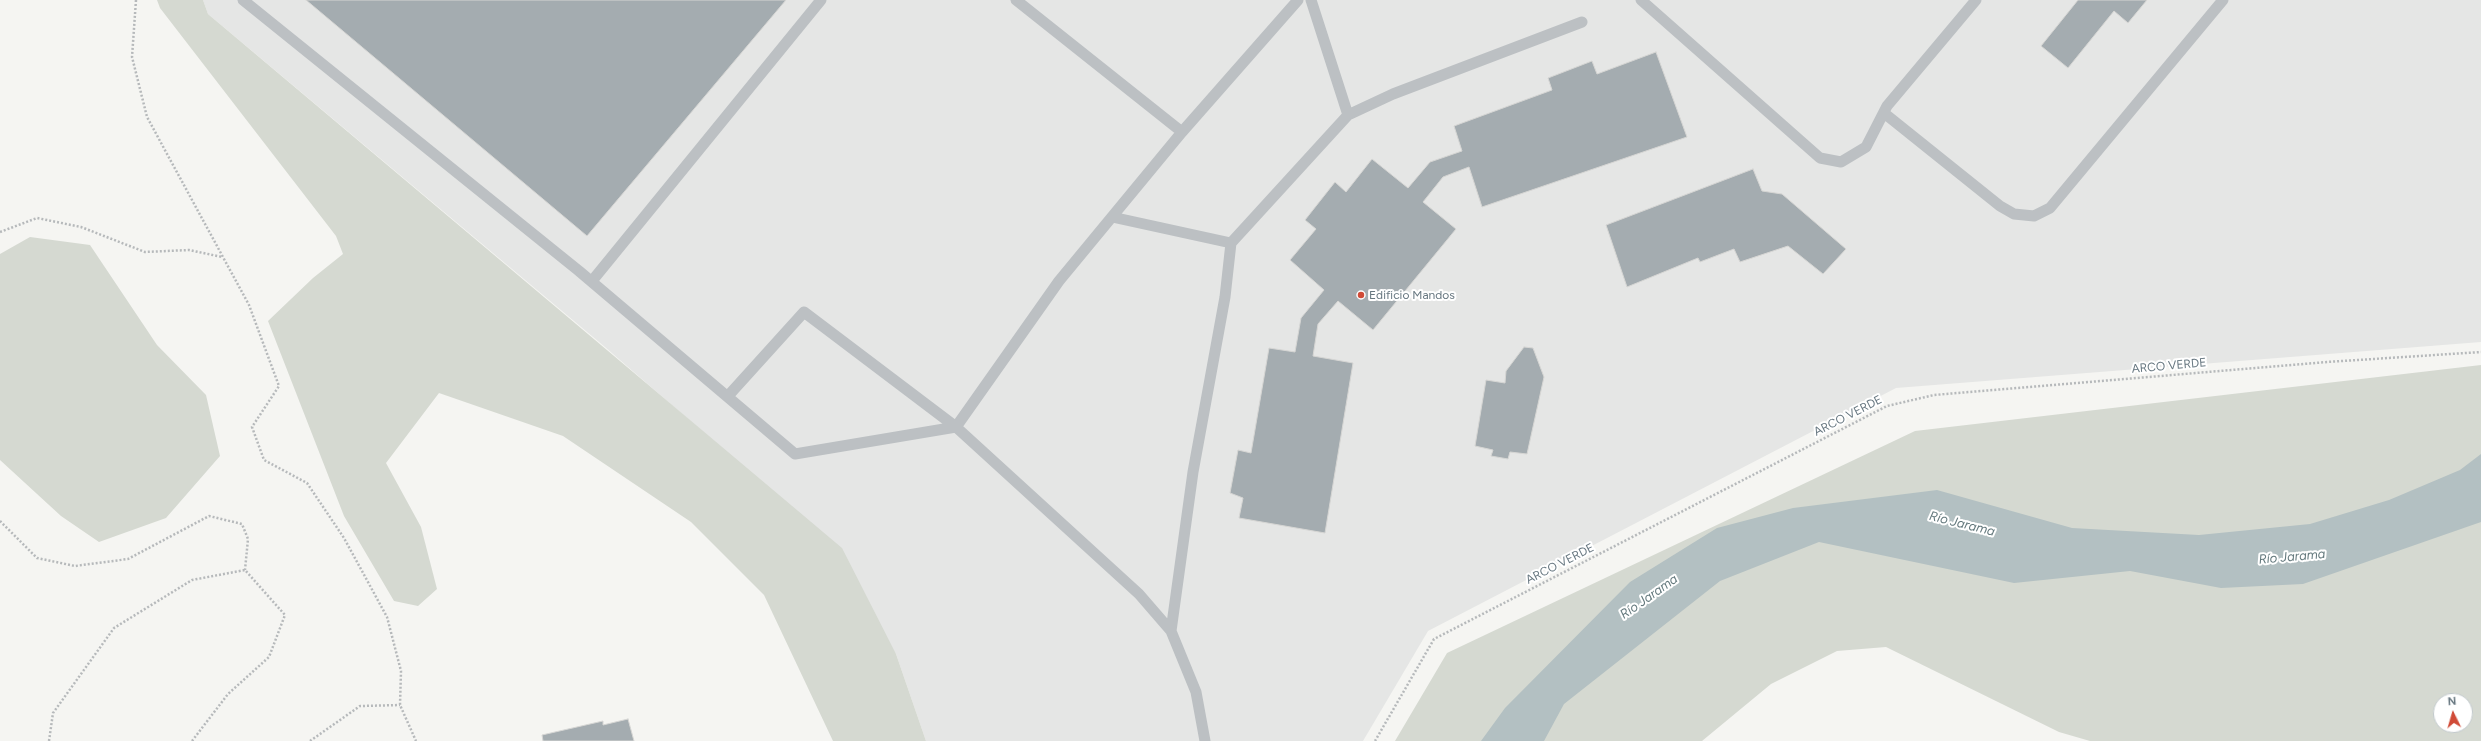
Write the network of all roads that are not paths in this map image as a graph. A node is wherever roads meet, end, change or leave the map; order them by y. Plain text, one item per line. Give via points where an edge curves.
1 (243, 0) edge
2 (821, 0) edge
3 (1016, 0) edge
4 (1298, 0) edge
5 (1311, 0) edge
6 (1641, 0) edge
7 (1976, 0) edge
8 (2223, 0) edge
9 (1582, 22) dead end
10 (1884, 113) junction
11 (1348, 115) junction
12 (1182, 132) junction
13 (1112, 217) junction
14 (1231, 243) junction
15 (592, 281) junction
16 (728, 396) junction
17 (956, 427) junction
18 (1171, 631) junction
19 (1205, 741) edge

1 - 15 lane
2 - 15 lane
3 - 12 lane
4 - 12 lane
5 - 11 lane
6 - 10 lane via 1820,158 1841,162 1866,147
7 - 10 lane
8 - 10 lane via 2050,208 2034,216 2014,214 2000,206
9 - 11 lane via 1393,94
11 - 14 lane
12 - 13 lane
13 - 14 lane
13 - 17 lane via 1059,281
14 - 18 lane via 1225,297 1192,479
15 - 16 lane
16 - 17 lane via 795,454
16 - 17 lane via 804,312
17 - 18 lane via 1139,594
18 - 19 lane via 1196,692

